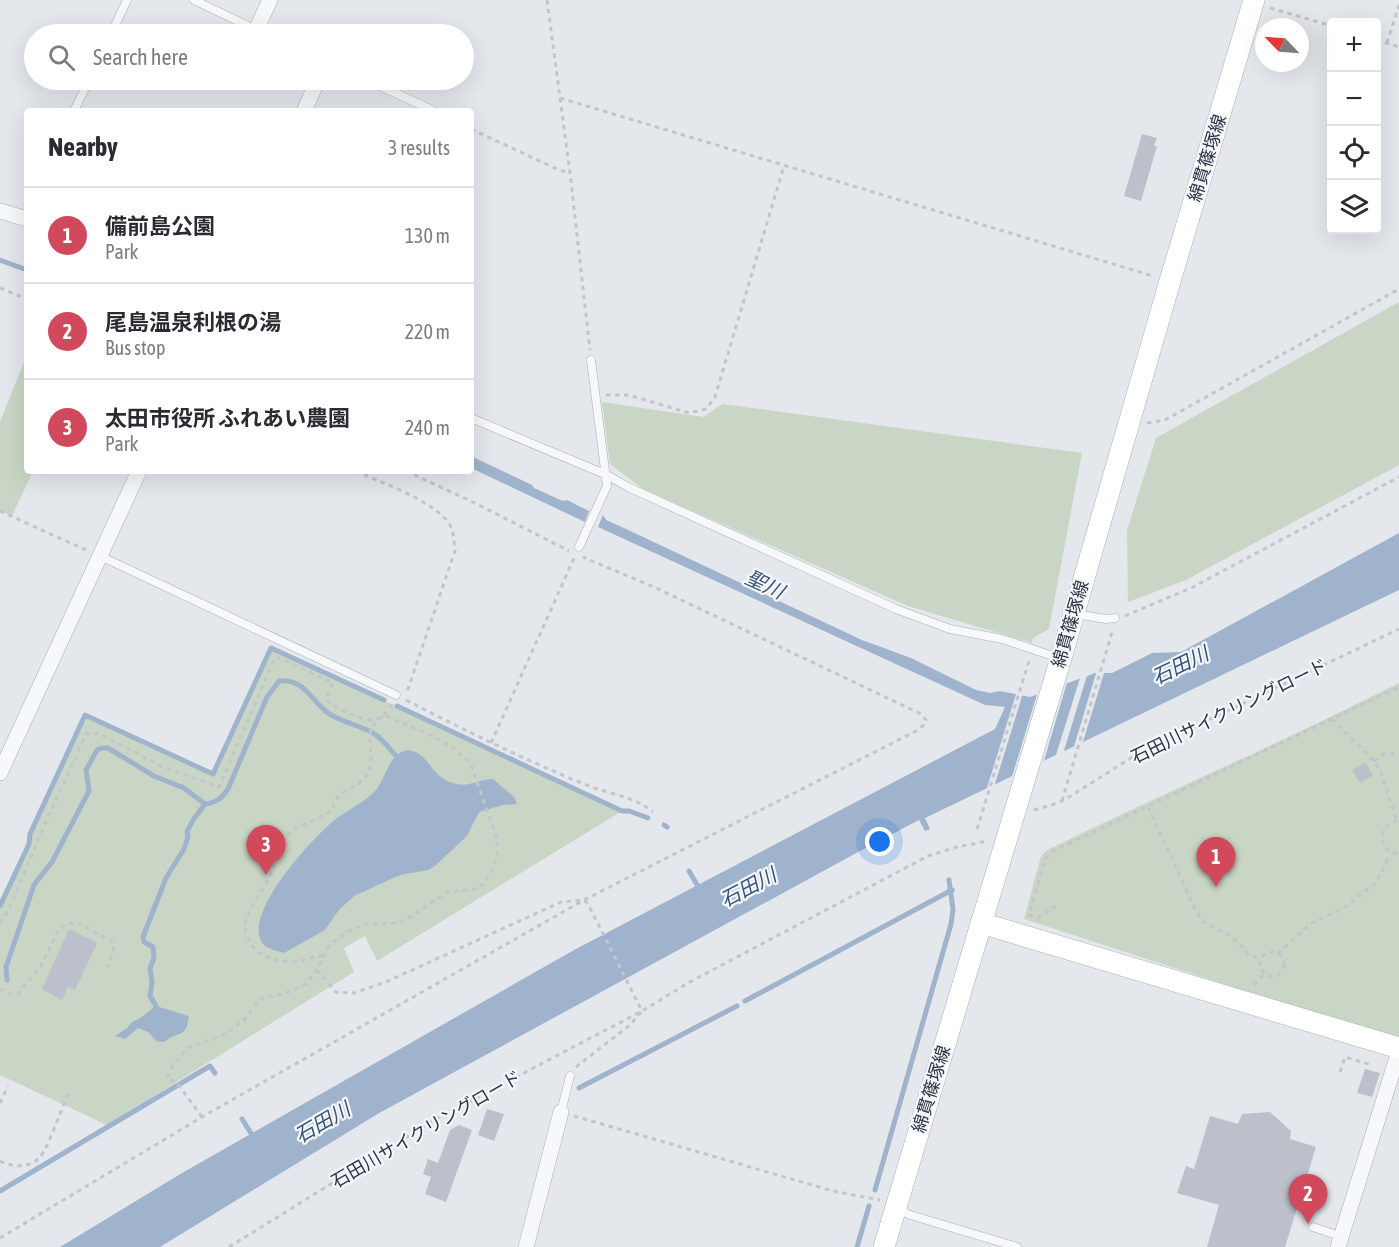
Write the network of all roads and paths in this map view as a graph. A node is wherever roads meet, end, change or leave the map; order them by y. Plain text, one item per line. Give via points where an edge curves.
1 (127, 0) edge
2 (194, 0) edge
3 (270, 0) edge
4 (547, 0) edge
5 (1251, 1) edge
6 (1399, 5) edge
7 (1280, 11) dead end
8 (116, 24) edge
9 (244, 24) edge
10 (263, 24) edge
11 (1327, 25) edge
12 (1381, 41) edge
13 (1387, 43) junction
14 (1399, 47) edge
15 (84, 90) edge
16 (313, 90) edge
17 (389, 90) edge
18 (560, 98) junction
19 (75, 108) edge
20 (305, 108) edge
21 (428, 108) edge
22 (474, 130) edge
23 (784, 166) junction
24 (570, 173) junction
25 (0, 211) edge
26 (24, 217) edge
27 (1170, 281) junction
28 (0, 288) edge
29 (1399, 289) edge
30 (24, 298) edge
31 (591, 360) joint
32 (597, 397) junction
33 (474, 419) edge
34 (1130, 419) junction
35 (138, 474) edge
36 (362, 474) edge
37 (412, 474) edge
38 (607, 475) junction
39 (1399, 477) edge
40 (0, 511) edge
41 (577, 551) junction
42 (100, 556) junction
43 (1074, 614) junction
44 (1115, 618) joint
45 (1113, 628) dead end
46 (1399, 628) edge
47 (1030, 660) dead end
48 (1059, 663) junction
49 (1399, 687) edge
50 (396, 695) joint
51 (385, 715) junction
52 (1332, 719) junction
53 (491, 743) junction
54 (1399, 754) edge
55 (1374, 761) junction
56 (0, 773) edge
57 (1062, 801) junction
58 (1024, 807) junction
59 (1148, 807) junction
60 (653, 812) dead end
61 (1398, 820) edge
62 (977, 829) dead end
63 (977, 842) dead end
64 (1399, 854) edge
65 (1388, 859) dead end
66 (584, 900) junction
67 (1056, 906) dead end
68 (0, 923) edge
69 (981, 923) junction
70 (1278, 954) junction
71 (324, 956) junction
72 (1261, 960) junction
73 (108, 967) dead end
74 (317, 970) junction
75 (1264, 974) junction
76 (1254, 985) dead end
77 (0, 989) edge
78 (642, 1011) junction
79 (1399, 1049) edge
80 (1371, 1059) dead end
81 (1340, 1072) dead end
82 (570, 1076) joint
83 (8, 1086) dead end
84 (68, 1094) dead end
85 (0, 1103) edge
86 (561, 1112) junction
87 (202, 1117) junction
88 (0, 1161) edge
89 (867, 1196) dead end
90 (896, 1208) junction
91 (1312, 1227) dead end
92 (0, 1238) edge
93 (1340, 1242) edge
94 (229, 1247) edge
95 (526, 1247) edge
96 (884, 1247) edge
97 (1017, 1247) edge

1 - 8 lane
2 - 9 lane
3 - 10 street
4 - 18 path
5 - 27 main road, 綿貫篠塚線
6 - 13 path
7 - 11 path
12 - 13 path
13 - 14 path
15 - 19 lane
16 - 20 street
17 - 21 lane
18 - 23 path
18 - 24 path
22 - 24 path
23 - 27 path
23 - 32 path via 715,397 706,409 689,413 629,395
24 - 31 path
25 - 26 street
27 - 34 main road, 綿貫篠塚線
28 - 30 path
29 - 34 path via 1166,420 1147,423
31 - 32 lane
32 - 38 lane
33 - 38 lane
34 - 43 main road, 綿貫篠塚線
35 - 42 street
36 - 53 path via 430,506 452,528 455,550 405,700
37 - 41 path
38 - 41 lane via 607,486
38 - 48 lane via 896,609 950,629 1002,639
39 - 44 path via 1191,588
40 - 42 path
41 - 53 path
41 - 66 path via 921,714 926,720 916,731
42 - 50 lane
42 - 56 street
43 - 44 lane
43 - 48 main road, 綿貫篠塚線
45 - 57 path
46 - 57 path, 石田川サイクリングロード via 1139,753
47 - 62 path
48 - 58 main road, 綿貫篠塚線
49 - 52 path
50 - 51 path
51 - 68 path via 372,720 339,709 326,698 333,683 277,657 219,787 161,766 98,733 86,734
51 - 71 path via 369,736 369,772 339,796 331,811 284,841 244,927 252,946 267,956 286,961
51 - 71 path via 464,756 490,816 497,839 497,857 476,889 447,892 397,923 366,924 346,932 329,946
52 - 55 path
52 - 59 path
53 - 60 path
54 - 55 path via 1384,754
55 - 61 path
57 - 58 path, 石田川サイクリングロード
58 - 69 main road, 綿貫篠塚線
59 - 67 path via 1048,855 1029,915 1038,918
59 - 72 path via 1203,922 1230,936 1249,955
61 - 64 path via 1385,827 1382,838 1386,849
63 - 78 path via 928,856
65 - 70 path via 1376,883 1345,907 1310,924
66 - 74 path via 561,902 354,993 336,992
66 - 78 path
66 - 87 path
69 - 79 main road
69 - 90 main road, 綿貫篠塚線
70 - 72 path via 1270,952
70 - 75 path via 1284,964 1282,971 1276,976
71 - 74 path
72 - 75 path
73 - 77 path via 113,942 76,922 59,929 41,966 18,994
74 - 87 path via 306,984 260,999 244,1020 221,1036 187,1048 172,1066 166,1078 178,1084
75 - 76 path
78 - 82 path
78 - 94 path, 石田川サイクリングロード via 436,1119
79 - 93 street
80 - 81 path via 1369,1064 1345,1057
82 - 86 lane
83 - 85 path
84 - 88 path via 41,1156 20,1167
86 - 89 path via 833,1191
86 - 95 street
87 - 92 path
90 - 96 main road, 綿貫篠塚線
90 - 97 lane
91 - 93 lane

